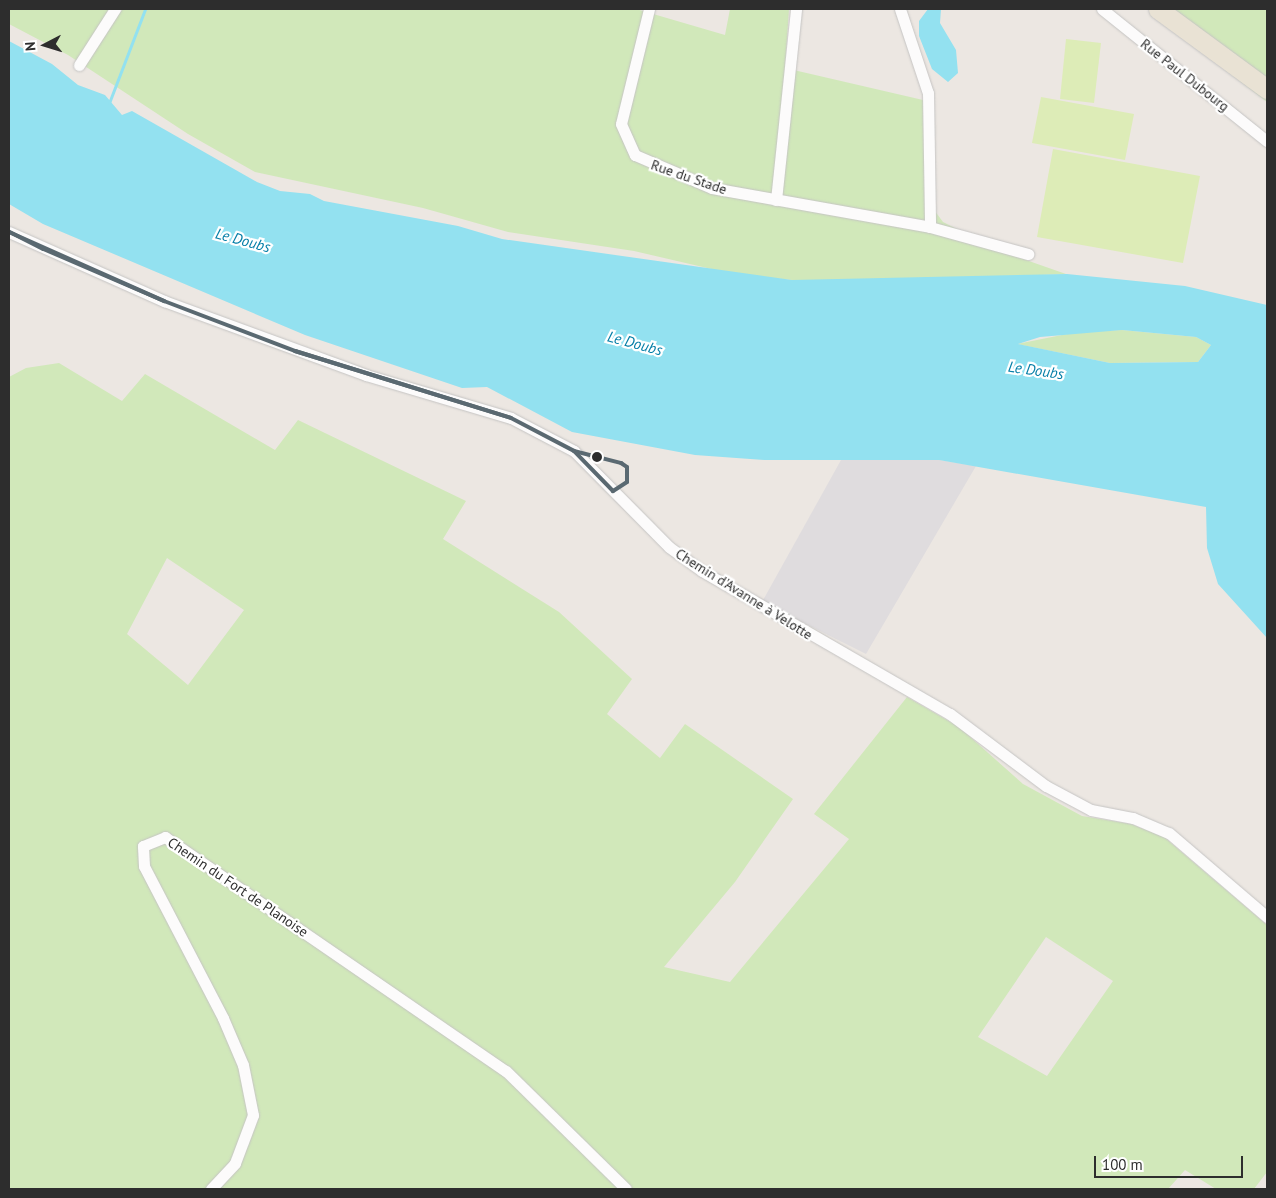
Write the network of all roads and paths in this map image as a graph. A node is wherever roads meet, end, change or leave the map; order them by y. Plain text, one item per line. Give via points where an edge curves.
1 (115, 9) edge
2 (648, 9) edge
3 (796, 9) edge
4 (900, 9) edge
5 (1102, 9) edge
6 (1158, 9) edge
7 (80, 65) dead end
8 (1267, 89) edge
9 (1267, 141) edge
10 (776, 200) junction
11 (930, 227) junction
12 (9, 232) edge
13 (1028, 254) dead end
14 (1267, 916) edge
15 (211, 1189) edge
16 (626, 1189) edge

1 - 7 street
2 - 10 street, Rue du Stade via 621,124 635,155 653,167 712,188
3 - 10 street
4 - 11 street via 928,92
5 - 9 street, Rue Paul Dubourg
6 - 8 main road
10 - 11 street, Rue du Stade
11 - 13 street, Rue du Stade
12 - 14 street, Chemin d'Avanne à Velotte via 164,301 366,375 511,418 574,450 669,547 702,571 950,714 1046,786 1091,810 1133,818 1169,833
15 - 16 street, Chemin du Fort de Planoise via 235,1163 253,1115 243,1065 223,1018 144,866 143,846 164,837 506,1071

